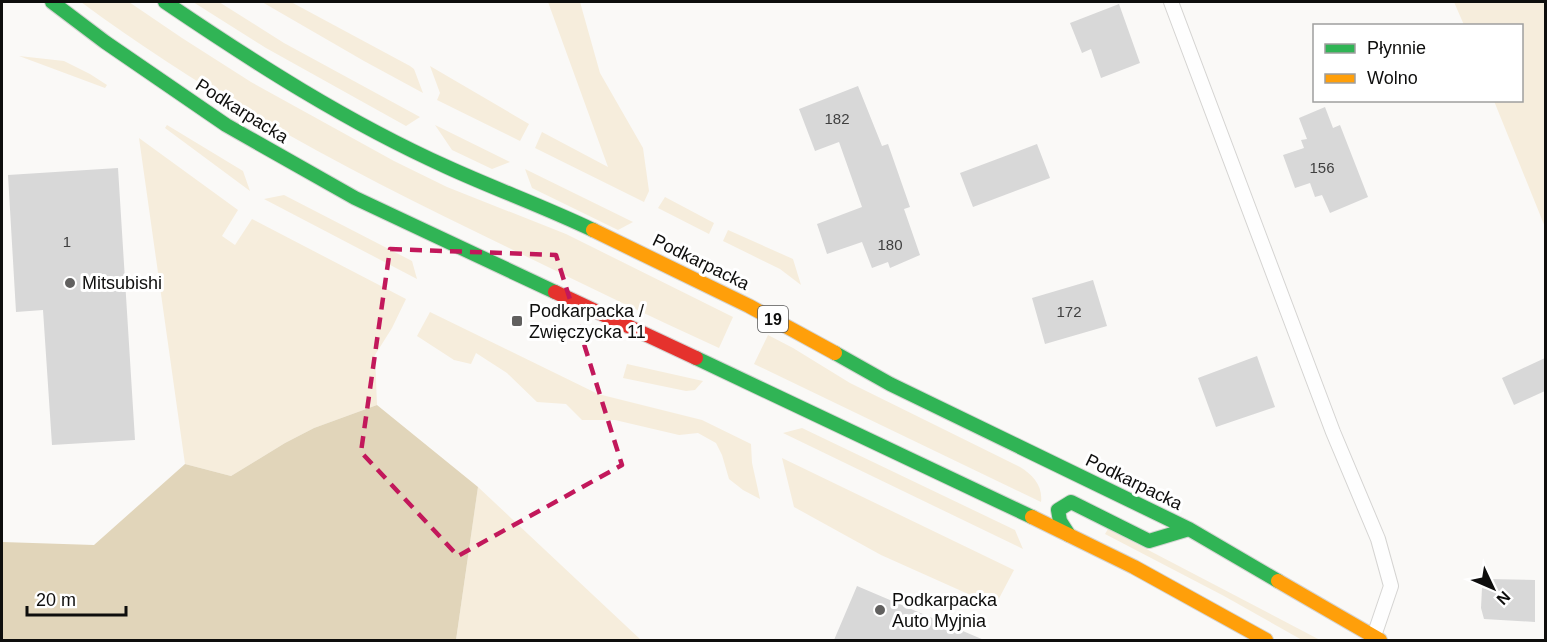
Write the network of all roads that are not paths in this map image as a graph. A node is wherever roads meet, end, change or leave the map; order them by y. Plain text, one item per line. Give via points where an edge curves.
1 (52, 2) edge
2 (165, 2) edge
3 (1171, 2) edge
4 (1189, 529) junction
5 (1069, 535) junction
6 (1377, 638) edge
7 (1266, 640) edge

1 - 5 highway, Podkarpacka via 226,125 355,198
2 - 4 highway, Podkarpacka / 19 via 318,100 446,167 569,218 749,306 890,384
3 - 6 lane via 1333,432 1378,539 1391,586
4 - 5 highway via 1149,542 1071,502 1058,510
4 - 6 highway, Podkarpacka / 19
5 - 7 highway, Podkarpacka

